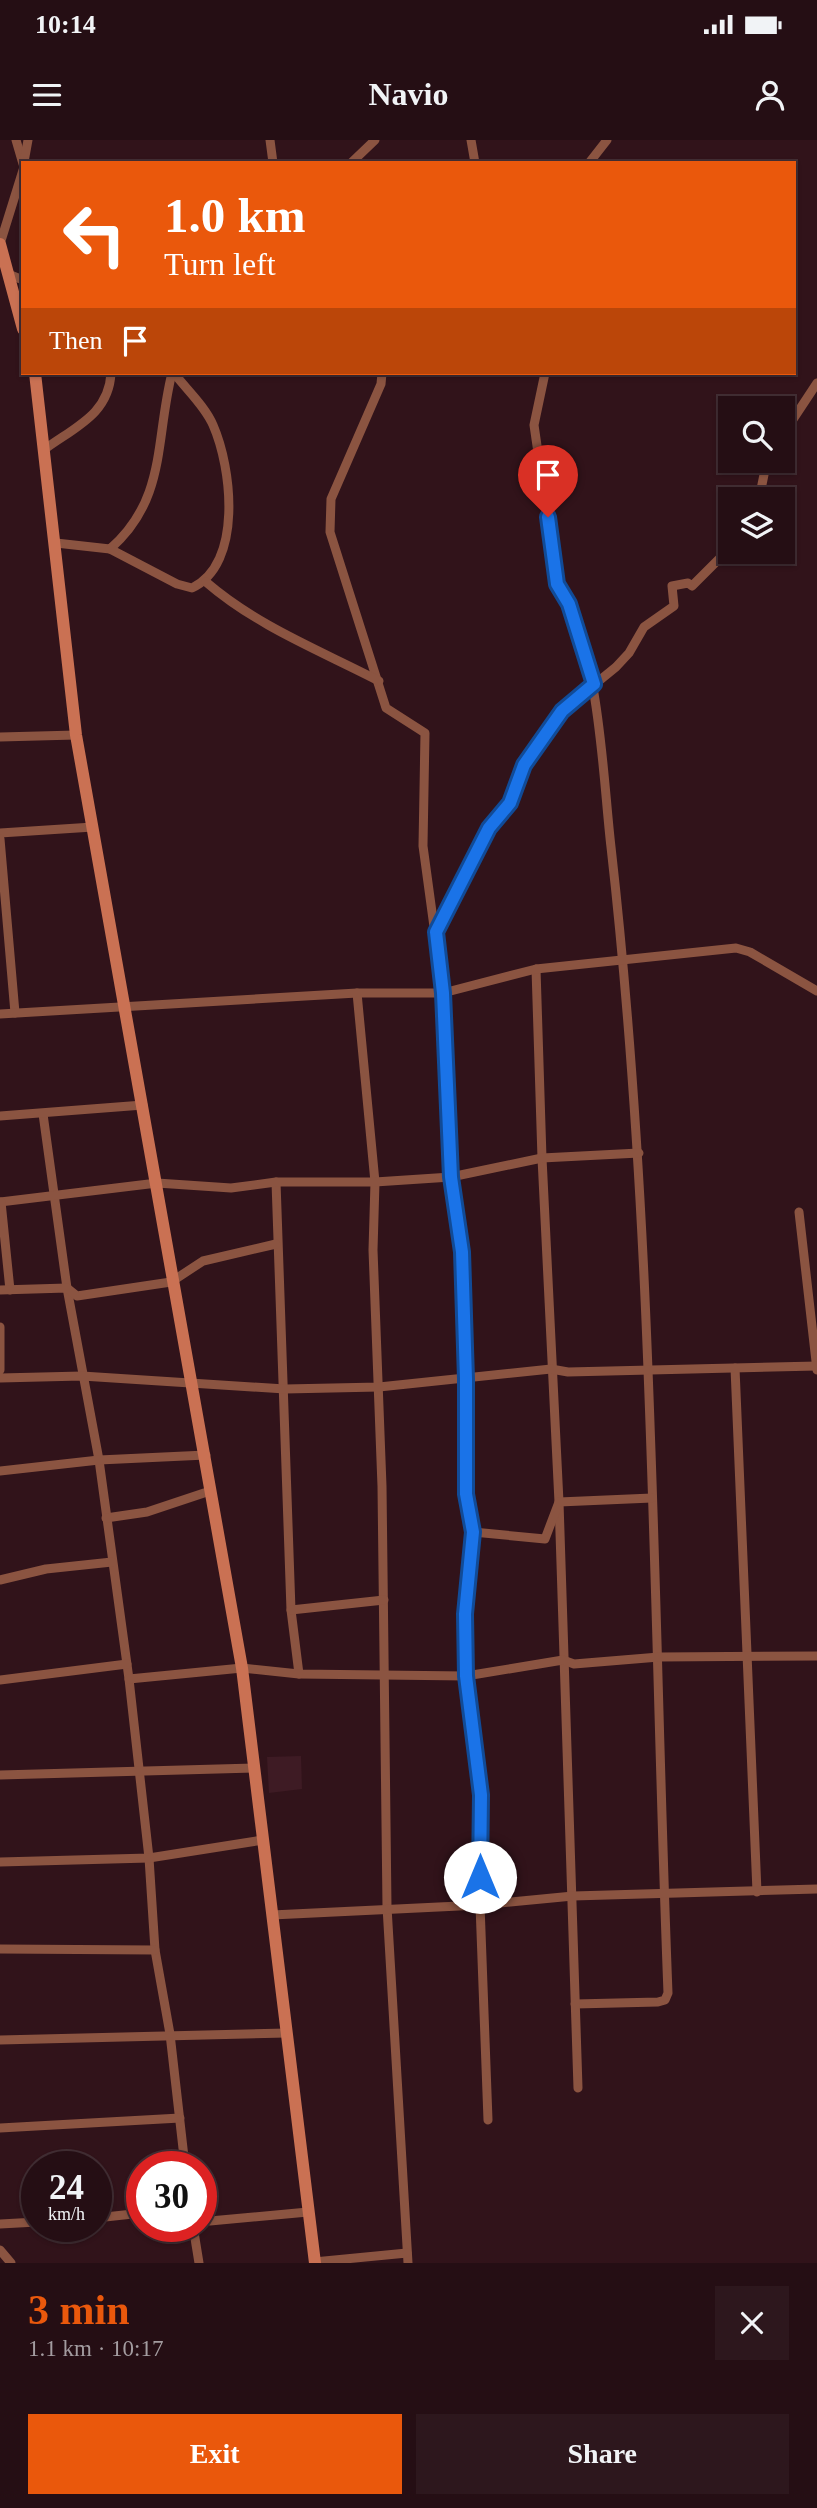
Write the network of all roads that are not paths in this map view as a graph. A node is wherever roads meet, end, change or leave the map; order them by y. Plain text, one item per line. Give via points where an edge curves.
1 (16, 140) edge
2 (28, 140) edge
3 (270, 140) edge
4 (375, 140) edge
5 (471, 140) edge
6 (607, 140) edge
7 (23, 161) edge
8 (24, 161) edge
9 (273, 161) edge
10 (353, 161) edge
11 (475, 161) edge
12 (591, 161) edge
13 (21, 176) edge
14 (0, 244) edge
15 (8, 274) junction
16 (21, 279) edge
17 (21, 323) edge
18 (35, 375) edge
19 (111, 375) edge
20 (173, 375) edge
21 (175, 375) edge
22 (382, 375) edge
23 (545, 375) edge
24 (817, 383) edge
25 (795, 416) edge
26 (45, 449) junction
27 (55, 543) junction
28 (110, 549) junction
29 (718, 560) edge
30 (205, 582) junction
31 (379, 681) junction
32 (594, 684) junction
33 (76, 735) junction
34 (0, 737) edge
35 (93, 828) junction
36 (0, 836) edge
37 (4, 927) edge
38 (436, 932) junction
39 (623, 958) junction
40 (536, 969) junction
41 (817, 991) edge
42 (357, 993) junction
43 (443, 993) junction
44 (125, 1007) junction
45 (15, 1013) junction
46 (0, 1014) edge
47 (143, 1105) junction
48 (43, 1114) junction
49 (0, 1116) edge
50 (639, 1153) junction
51 (542, 1158) junction
52 (451, 1177) junction
53 (276, 1182) junction
54 (375, 1182) junction
55 (157, 1183) junction
56 (52, 1197) junction
57 (1, 1202) edge
58 (799, 1212) dead end
59 (276, 1244) junction
60 (171, 1282) junction
61 (67, 1288) junction
62 (0, 1290) edge
63 (10, 1290) junction
64 (0, 1327) edge
65 (735, 1368) junction
66 (817, 1368) edge
67 (551, 1369) junction
68 (0, 1370) edge
69 (647, 1370) junction
70 (82, 1376) junction
71 (0, 1378) edge
72 (466, 1379) junction
73 (193, 1384) junction
74 (379, 1387) junction
75 (285, 1389) junction
76 (206, 1455) junction
77 (99, 1460) junction
78 (0, 1471) edge
79 (209, 1492) junction
80 (652, 1497) junction
81 (559, 1502) junction
82 (106, 1518) junction
83 (473, 1532) junction
84 (112, 1562) junction
85 (0, 1580) edge
86 (384, 1600) junction
87 (291, 1610) junction
88 (747, 1656) junction
89 (817, 1656) edge
90 (659, 1657) junction
91 (563, 1660) junction
92 (127, 1664) junction
93 (242, 1668) junction
94 (299, 1674) junction
95 (466, 1676) junction
96 (386, 1677) junction
97 (129, 1679) junction
98 (0, 1680) edge
99 (254, 1768) junction
100 (140, 1771) junction
101 (0, 1775) edge
102 (262, 1840) junction
103 (149, 1858) junction
104 (0, 1862) edge
105 (817, 1889) edge
106 (757, 1892) junction
107 (664, 1893) junction
108 (573, 1895) junction
109 (480, 1905) junction
110 (387, 1907) junction
111 (272, 1915) junction
112 (0, 1949) edge
113 (155, 1950) junction
114 (575, 2004) junction
115 (286, 2033) junction
116 (170, 2034) junction
117 (0, 2040) edge
118 (578, 2088) dead end
119 (180, 2118) junction
120 (488, 2120) dead end
121 (0, 2128) edge
122 (183, 2151) edge
123 (308, 2212) junction
124 (217, 2220) edge
125 (21, 2223) edge
126 (0, 2224) edge
127 (196, 2242) edge
128 (0, 2250) edge
129 (408, 2258) edge
130 (314, 2262) edge
131 (11, 2263) edge
132 (199, 2263) edge

1 - 7 street
2 - 8 street
3 - 9 street
4 - 10 street
5 - 11 street
6 - 12 street
13 - 14 street
14 - 15 street
15 - 16 street
15 - 17 street
18 - 26 street
19 - 26 street via 101,409
20 - 28 street via 156,476 147,501 129,533
21 - 30 street via 212,423 227,470 230,514 217,565
22 - 31 street via 337,483 330,515 342,578
23 - 32 street via 534,425 555,573
24 - 25 street
26 - 27 street
27 - 28 street
27 - 33 street
28 - 30 street via 177,584 192,588
29 - 32 street via 692,586 672,586 674,606 644,627 629,653
30 - 31 street via 266,625
31 - 38 street via 386,708 425,733 423,846
32 - 38 street via 562,711 524,765 510,803 489,828
32 - 39 street
33 - 34 street
33 - 35 street
35 - 36 street
35 - 44 street
36 - 37 street
37 - 45 street
38 - 43 street
39 - 40 street
39 - 41 street via 743,949
39 - 50 street
40 - 43 street
40 - 51 street
42 - 43 street
42 - 44 street
42 - 54 street
43 - 52 street
44 - 45 street
44 - 47 street
45 - 46 street
47 - 48 street
47 - 55 street
48 - 49 street
48 - 56 street
50 - 51 street
50 - 69 street
51 - 52 street
51 - 67 street
52 - 54 street
52 - 72 street via 462,1252
53 - 54 street
53 - 55 street via 231,1188
53 - 59 street
54 - 74 street
55 - 56 street
55 - 60 street
56 - 57 street
56 - 61 street
57 - 63 street
58 - 66 street
59 - 60 street via 203,1261
59 - 75 street
60 - 61 street via 77,1296
60 - 73 street
61 - 63 street
61 - 70 street
62 - 63 street
64 - 68 street
65 - 66 street
65 - 69 street
65 - 88 street
67 - 69 street
67 - 72 street
67 - 81 street
69 - 80 street
70 - 71 street
70 - 73 street
70 - 77 street
72 - 74 street
72 - 83 street via 466,1494
73 - 75 street
73 - 76 street
74 - 75 street
74 - 86 street
75 - 87 street
76 - 77 street
76 - 79 street
77 - 78 street
77 - 82 street
79 - 82 street via 147,1512
79 - 93 street
80 - 81 street
80 - 90 street
81 - 83 street via 545,1539
81 - 91 street
82 - 84 street
83 - 95 street via 465,1614
84 - 85 street via 46,1569
84 - 92 street
86 - 87 street
86 - 96 street
87 - 94 street
88 - 89 street
88 - 90 street
88 - 106 street
90 - 91 street via 574,1664
90 - 107 street
91 - 95 street
91 - 108 street
92 - 97 street
92 - 98 street
93 - 94 street
93 - 97 street
93 - 99 street
94 - 96 street
95 - 96 street
95 - 109 street via 481,1795
96 - 110 street
97 - 100 street
99 - 100 street
99 - 102 street
100 - 101 street
100 - 103 street
102 - 103 street
102 - 111 street
103 - 104 street
103 - 113 street
105 - 106 street
106 - 107 street
107 - 108 street
107 - 114 street via 665,2000
108 - 109 street
108 - 114 street
109 - 110 street
109 - 120 street
110 - 111 street
110 - 129 street
111 - 115 street
112 - 113 street
113 - 116 street
114 - 118 street
115 - 116 street
115 - 123 street
116 - 117 street
116 - 119 street
119 - 121 street
119 - 122 street
123 - 124 street
123 - 130 street
125 - 126 street
127 - 132 street
128 - 131 street
129 - 130 street

